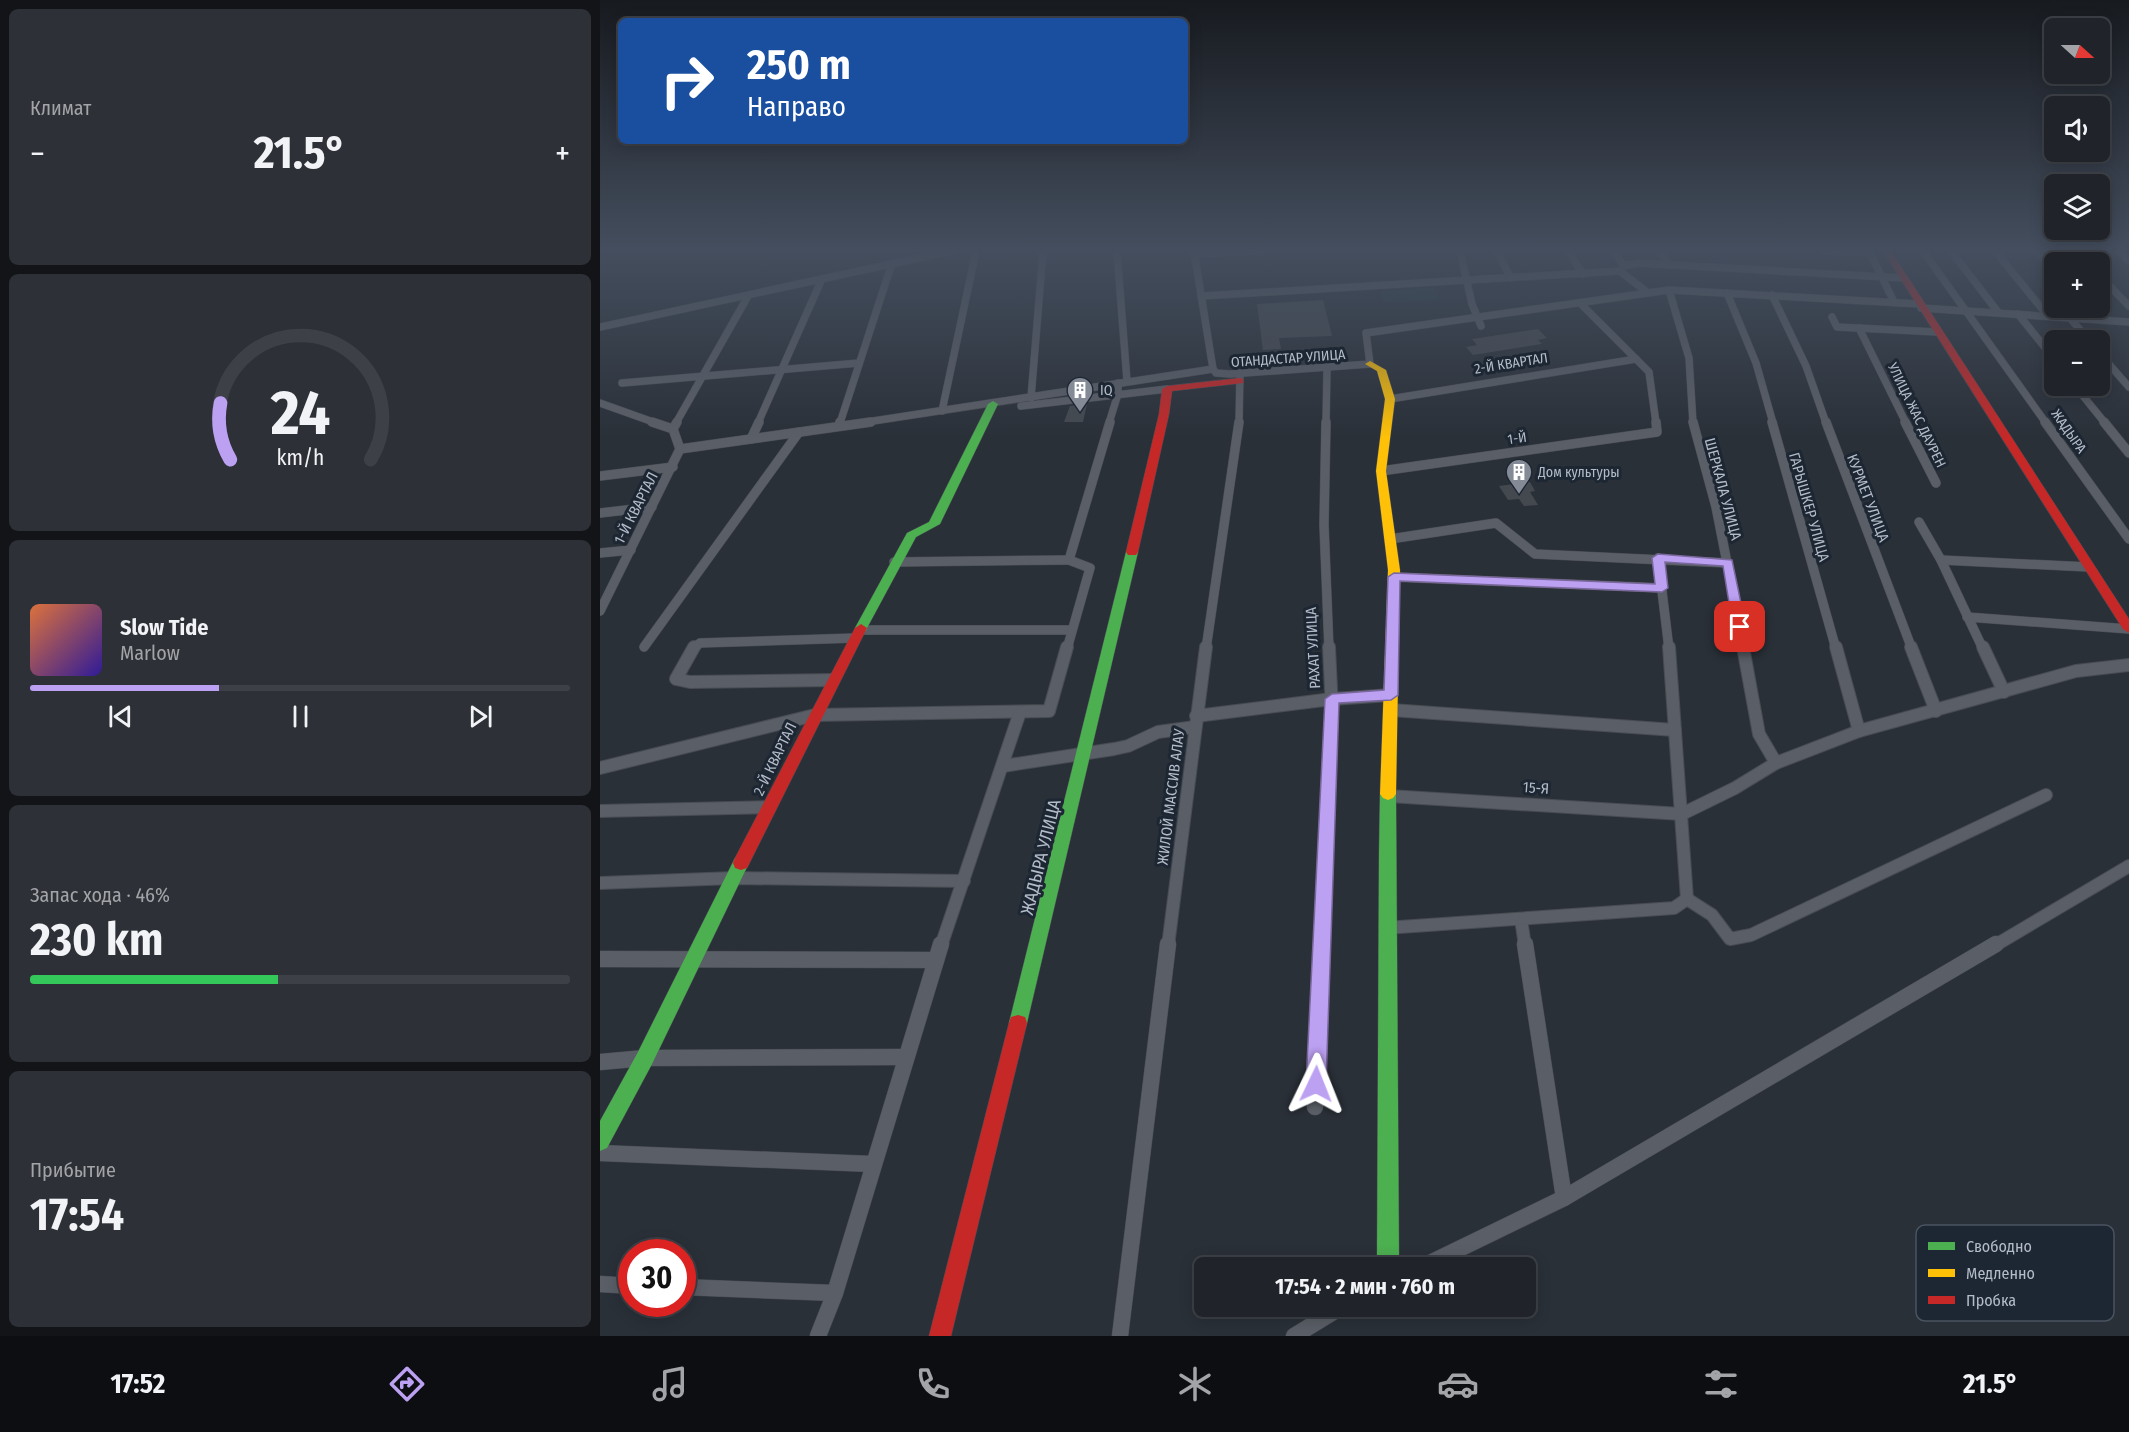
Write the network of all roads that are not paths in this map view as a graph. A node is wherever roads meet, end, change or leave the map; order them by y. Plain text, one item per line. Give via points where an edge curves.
1 (665, 313) edge
2 (739, 313) edge
3 (807, 313) edge
4 (875, 313) edge
5 (963, 313) edge
6 (1038, 313) edge
7 (1119, 313) edge
8 (1204, 313) edge
9 (1476, 313) edge
10 (1509, 313) edge
11 (1590, 313) edge
12 (1676, 313) edge
13 (1735, 313) edge
14 (1780, 313) edge
15 (1925, 313) edge
16 (1970, 313) edge
17 (2011, 313) edge
18 (2018, 314) junction
19 (2044, 316) edge
20 (1832, 317) dead end
21 (1477, 318) junction
22 (2070, 318) edge
23 (2079, 318) edge
24 (2099, 320) joint
25 (2119, 321) junction
26 (2129, 322) edge
27 (1480, 326) dead end
28 (600, 327) edge
29 (1859, 328) junction
30 (2080, 330) edge
31 (1937, 332) junction
32 (2129, 332) edge
33 (2044, 346) edge
34 (1636, 359) junction
35 (859, 363) junction
36 (1370, 364) junction
37 (2110, 365) edge
38 (1327, 368) junction
39 (782, 370) junction
40 (1215, 371) junction
41 (704, 377) junction
42 (1240, 377) junction
43 (622, 383) dead end
44 (1121, 386) junction
45 (2129, 387) edge
46 (1167, 389) junction
47 (2083, 396) edge
48 (1031, 398) junction
49 (1390, 399) junction
50 (600, 403) edge
51 (991, 407) junction
52 (942, 411) junction
53 (839, 425) junction
54 (674, 429) junction
55 (799, 432) junction
56 (751, 439) junction
57 (680, 449) junction
58 (2129, 453) edge
59 (672, 467) junction
60 (1381, 471) junction
61 (600, 476) edge
62 (1936, 483) dead end
63 (652, 507) junction
64 (600, 513) edge
65 (1919, 522) dead end
66 (1390, 539) junction
67 (2129, 539) edge
68 (631, 550) junction
69 (600, 553) edge
70 (1658, 558) junction
71 (1069, 560) junction
72 (1941, 560) junction
73 (894, 562) junction
74 (1728, 563) junction
75 (2089, 567) junction
76 (1394, 577) junction
77 (1662, 588) junction
78 (604, 597) edge
79 (600, 611) edge
80 (1967, 617) junction
81 (2129, 629) edge
82 (1070, 630) junction
83 (858, 634) junction
84 (644, 646) dead end
85 (2129, 665) edge
86 (833, 680) junction
87 (2004, 692) junction
88 (1391, 695) junction
89 (1332, 699) junction
90 (1391, 710) junction
91 (1936, 711) junction
92 (1020, 712) junction
93 (815, 715) junction
94 (1195, 722) junction
95 (1675, 730) junction
96 (1859, 731) junction
97 (1085, 753) junction
98 (1776, 763) junction
99 (1003, 766) junction
100 (600, 768) edge
101 (2046, 795) dead end
102 (1389, 796) junction
103 (770, 807) junction
104 (600, 811) edge
105 (1682, 814) junction
106 (2129, 866) edge
107 (734, 878) junction
108 (964, 881) junction
109 (600, 883) edge
110 (1687, 898) junction
111 (1521, 919) junction
112 (1385, 928) junction
113 (600, 958) edge
114 (693, 958) junction
115 (936, 960) junction
116 (906, 1057) junction
117 (645, 1058) junction
118 (600, 1062) edge
119 (1315, 1107) dead end
120 (600, 1141) edge
121 (600, 1153) edge
122 (872, 1164) junction
123 (1564, 1198) junction
124 (1388, 1257) dead end
125 (1443, 1257) edge
126 (600, 1284) edge
127 (618, 1285) edge
128 (696, 1288) edge
129 (835, 1293) junction
130 (1322, 1317) edge
131 (941, 1334) edge
132 (818, 1336) edge
133 (1120, 1336) edge
134 (1294, 1336) edge

1 - 28 street
2 - 41 street
3 - 39 street
4 - 35 street
5 - 52 street
6 - 48 street
7 - 44 street
8 - 40 street
9 - 21 street
10 - 21 street
11 - 34 street
12 - 74 street, ШЕРКАЛА УЛИЦА via 1689,357 1694,431
13 - 96 street, ГАРЫШКЕР УЛИЦА via 1756,363
14 - 91 street, КУРМЕТ УЛИЦА via 1806,366
15 - 31 street
16 - 67 street, ЖАДЫРА
17 - 18 street
18 - 19 street
18 - 33 street
20 - 29 street via 1837,327
21 - 27 street
21 - 36 street via 1366,333
22 - 30 street
23 - 24 street
24 - 25 street
25 - 26 street
25 - 32 street
29 - 31 street
29 - 62 street, УЛИЦА ЖАС ДАУРЕН
31 - 75 street
34 - 49 street, 2-Й КВАРТАЛ
34 - 60 street, 1-Й via 1649,372 1657,432
35 - 39 street
35 - 53 street
36 - 38 street, ОТАНДАСТАР УЛИЦА
36 - 49 street via 1381,370
37 - 45 street
38 - 42 street, ОТАНДАСТАР УЛИЦА
38 - 89 street, РАХАТ УЛИЦА via 1324,525
39 - 41 street
39 - 56 street
40 - 42 street, ОТАНДАСТАР УЛИЦА
40 - 44 street, ОТАНДАСТАР УЛИЦА
41 - 43 street
41 - 54 street
42 - 46 street
42 - 94 street, ЖИЛОЙ МАССИВ АЛАУ via 1241,410
44 - 46 street
44 - 48 street
44 - 51 street
44 - 71 street
46 - 97 street, ЖАДЫРА УЛИЦА
47 - 58 street
48 - 51 street
49 - 60 street
50 - 54 street
51 - 52 street
51 - 73 street, 2-Й КВАРТАЛ via 934,525 911,535
52 - 53 street
53 - 55 street
54 - 57 street
55 - 56 street
55 - 84 street
56 - 57 street
57 - 59 street, 1-Й КВАРТАЛ
59 - 61 street
59 - 63 street, 1-Й КВАРТАЛ
60 - 66 street
63 - 64 street
63 - 68 street, 1-Й КВАРТАЛ
65 - 72 street
66 - 70 street via 1496,523 1535,554
66 - 76 street
68 - 69 street
68 - 78 street, 1-Й КВАРТАЛ
70 - 74 street
70 - 77 street
71 - 73 street
71 - 82 street via 1090,568
72 - 75 street
72 - 80 street
73 - 83 street, 2-Й КВАРТАЛ
74 - 98 street, ШЕРКАЛА УЛИЦА via 1759,734
75 - 81 street
76 - 77 street
76 - 88 street
77 - 95 street
78 - 79 street, 1-Й КВАРТАЛ
80 - 81 street
80 - 87 street
82 - 83 street
82 - 92 street via 1049,711
83 - 86 street, 2-Й КВАРТАЛ
83 - 86 street via 700,643 676,679
85 - 87 street via 2076,672
86 - 93 street, 2-Й КВАРТАЛ
87 - 91 street
88 - 89 street
88 - 90 street
89 - 94 street
89 - 119 street, РАХАТ УЛИЦА
90 - 95 street
90 - 102 street
91 - 96 street
92 - 93 street
92 - 99 street
93 - 100 street
93 - 103 street, 2-Й КВАРТАЛ
94 - 97 street via 1158,732 1128,746
94 - 133 street, ЖИЛОЙ МАССИВ АЛАУ
95 - 105 street
96 - 98 street
97 - 99 street
97 - 131 street, ЖАДЫРА УЛИЦА
98 - 105 street
99 - 108 street
101 - 110 street via 1751,934 1730,939 1708,908
102 - 105 street, 15-Я
102 - 112 street
103 - 104 street
103 - 107 street, 2-Й КВАРТАЛ
105 - 110 street
106 - 123 street
107 - 108 street
107 - 109 street
107 - 114 street, 2-Й КВАРТАЛ
108 - 115 street
110 - 111 street via 1674,908
111 - 112 street
111 - 123 street
112 - 124 street
113 - 114 street
114 - 115 street
114 - 117 street, 2-Й КВАРТАЛ
115 - 116 street
116 - 117 street
116 - 122 street
117 - 118 street
117 - 120 street, 2-Й КВАРТАЛ
121 - 122 street
122 - 129 street
123 - 125 street
126 - 127 street
128 - 129 street
129 - 132 street
130 - 134 street

